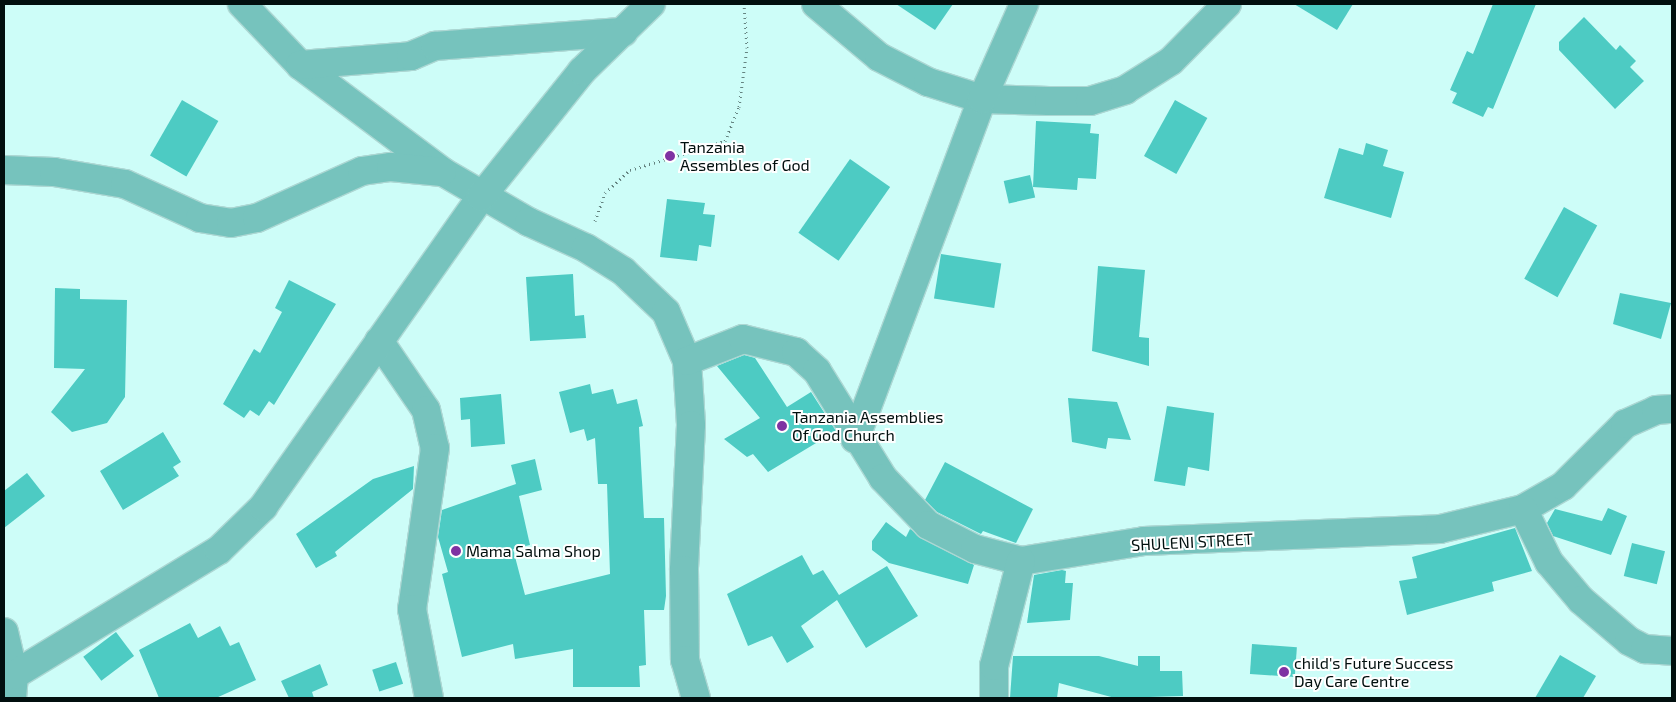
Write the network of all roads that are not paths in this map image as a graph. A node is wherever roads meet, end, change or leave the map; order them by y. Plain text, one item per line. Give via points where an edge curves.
1 (242, 4) edge
2 (651, 4) edge
3 (816, 4) edge
4 (1024, 4) edge
5 (1227, 4) edge
6 (623, 32) junction
7 (300, 65) junction
8 (982, 99) junction
9 (4, 170) edge
10 (443, 172) junction
11 (481, 196) junction
12 (379, 342) junction
13 (687, 361) junction
14 (1672, 409) edge
15 (855, 439) junction
16 (1523, 509) junction
17 (1021, 561) junction
18 (4, 632) edge
19 (1672, 651) edge
20 (13, 687) edge
21 (429, 698) edge
22 (696, 698) edge
23 (994, 698) edge

1 - 7 street
2 - 6 street
3 - 8 street via 879,57 928,82
4 - 8 street
5 - 8 street via 1171,61 1125,90 1090,101
6 - 7 street via 435,46 411,56
6 - 11 street via 582,71
7 - 10 street
8 - 15 street
9 - 10 street via 54,172 125,184 200,218 230,223 257,218 362,170 391,167
10 - 11 street
11 - 12 street
11 - 13 street via 586,248 623,271 666,312
12 - 20 street via 264,507 219,550
12 - 21 street via 426,410 435,448 412,610
13 - 15 street, SHULENI STREET via 743,339 796,352 817,371
13 - 22 street via 691,425 684,570 685,660
14 - 16 street, SHULENI STREET via 1656,410 1625,424 1563,486
15 - 17 street, SHULENI STREET via 882,478 928,525 975,549
16 - 17 street, SHULENI STREET via 1440,530 1144,541
16 - 19 street via 1549,562 1581,600 1629,641 1645,649
17 - 23 street via 994,666
18 - 20 street

